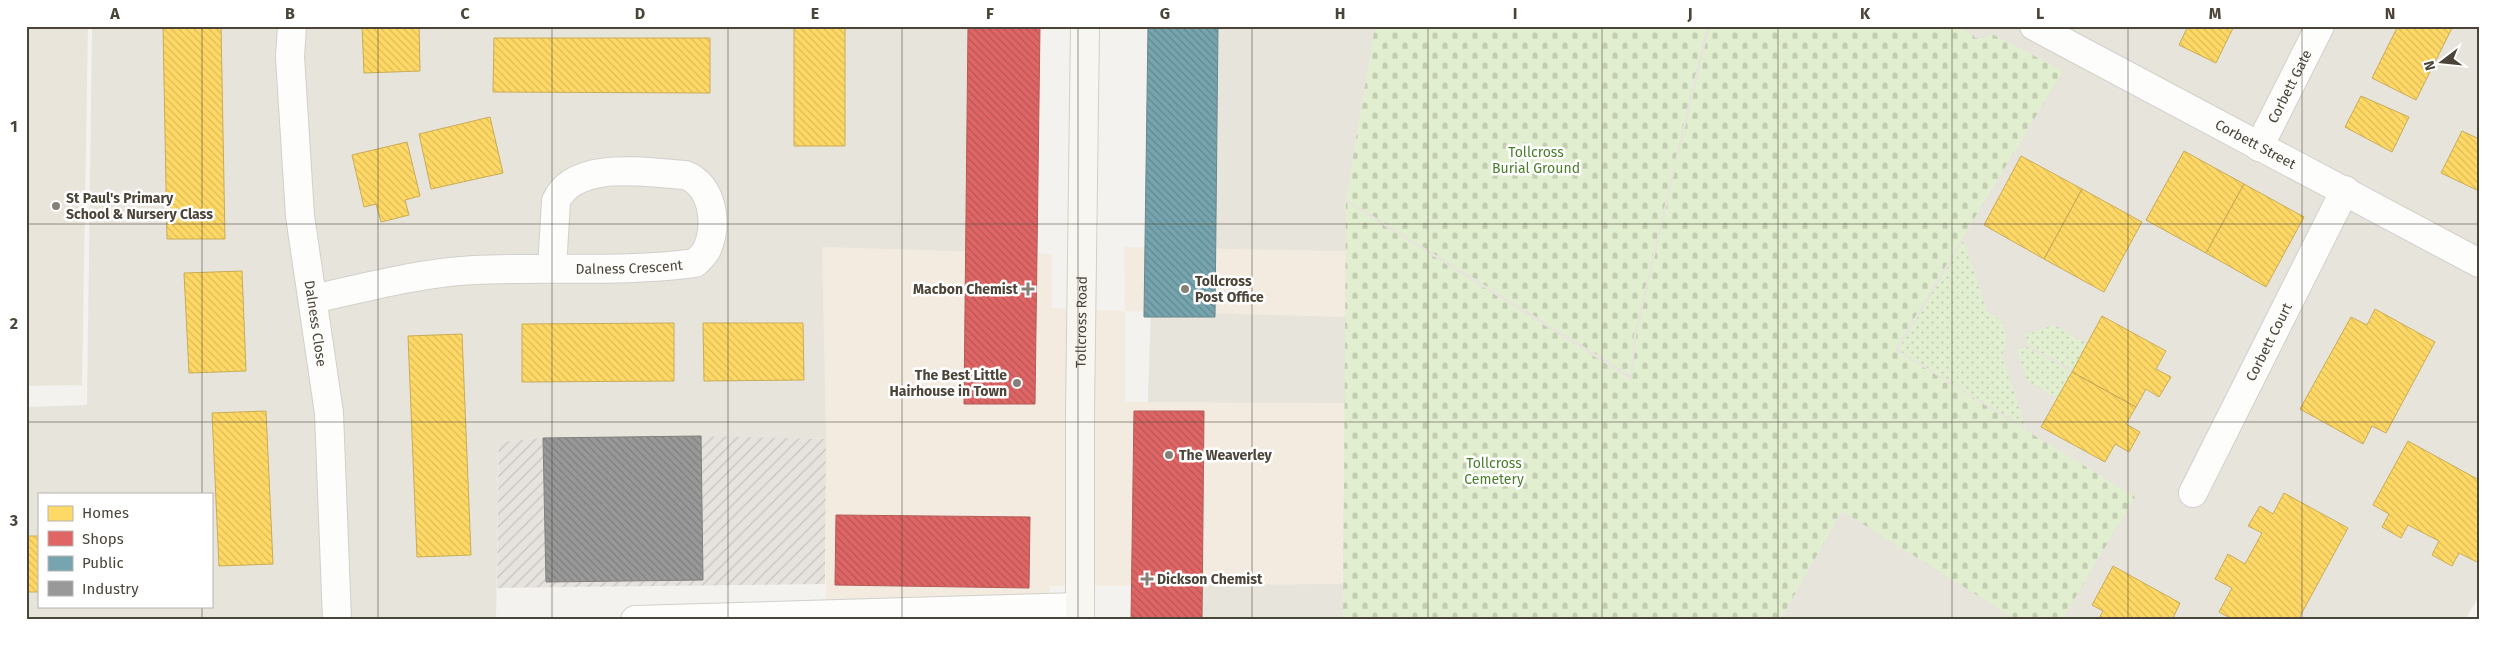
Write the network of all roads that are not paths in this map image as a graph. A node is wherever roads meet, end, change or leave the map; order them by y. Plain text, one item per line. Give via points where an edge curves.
1 (292, 26) edge
2 (1086, 26) edge
3 (2034, 26) edge
4 (2320, 26) edge
5 (2259, 147) junction
6 (2344, 190) junction
7 (2478, 262) edge
8 (552, 268) junction
9 (313, 299) junction
10 (2193, 494) dead end
11 (1080, 613) edge
12 (337, 620) edge
13 (635, 620) edge

1 - 9 street, Dalness Close via 290,57 300,216
2 - 11 street, Tollcross Road
3 - 5 street, Corbett Street
4 - 5 street, Corbett Gate
5 - 6 street, Corbett Street
6 - 7 street, Corbett Street
6 - 10 street, Corbett Court
8 - 8 street, Dalness Crescent via 694,263 707,250 713,229 711,208 702,186 685,175 606,172 574,181 556,201
8 - 9 street, Dalness Crescent via 427,274
9 - 12 street, Dalness Close via 329,413
11 - 13 street

